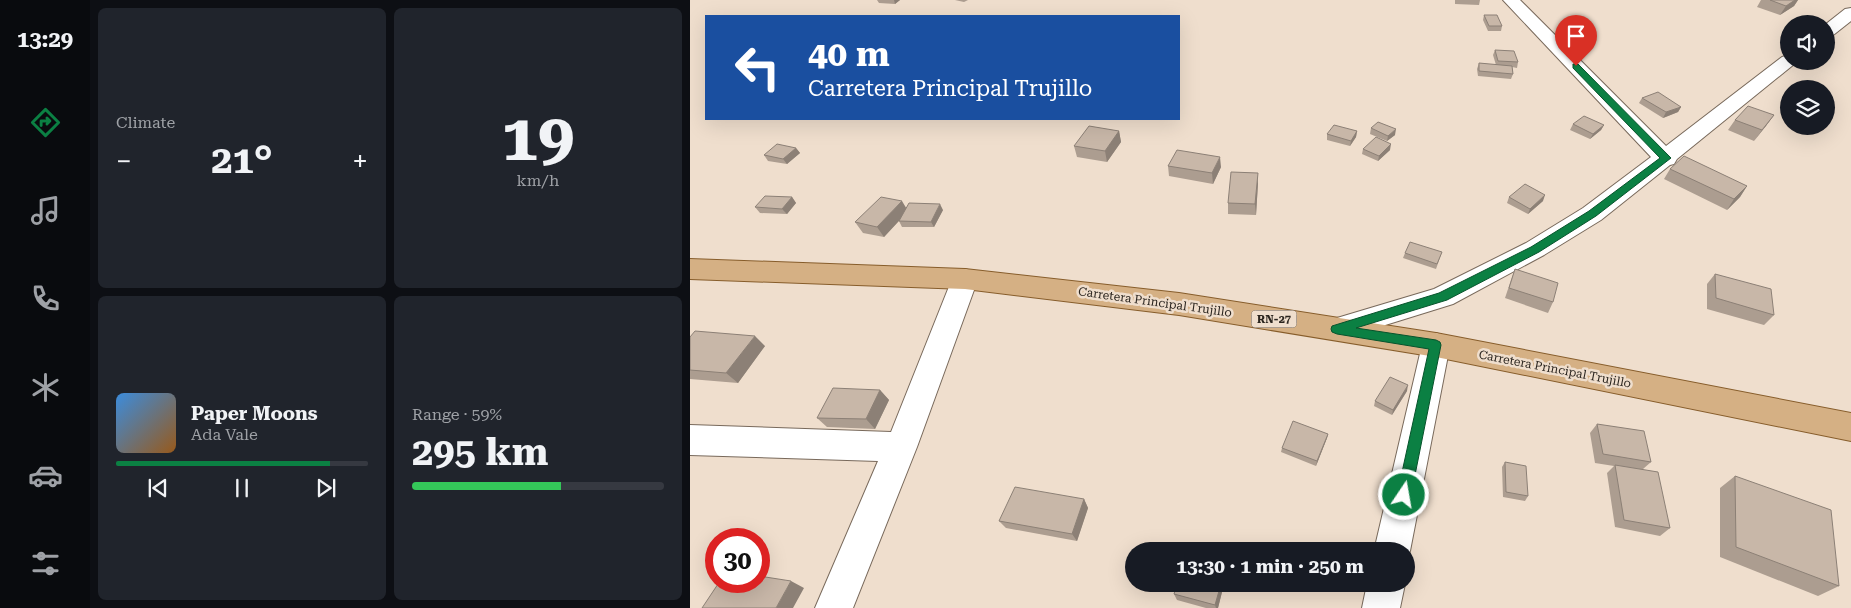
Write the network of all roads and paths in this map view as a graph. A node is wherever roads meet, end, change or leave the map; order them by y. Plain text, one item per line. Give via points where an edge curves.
1 (1511, 0) edge
2 (1851, 13) edge
3 (1835, 25) edge
4 (1780, 68) edge
5 (1666, 158) junction
6 (690, 269) edge
7 (965, 279) junction
8 (1337, 329) junction
9 (1436, 345) junction
10 (1851, 427) edge
11 (690, 440) edge
12 (901, 447) junction
13 (1394, 542) edge
14 (1384, 592) edge
15 (834, 608) edge
16 (1381, 608) edge

1 - 5 street
2 - 3 street
4 - 5 street
5 - 8 street via 1592,214 1527,254 1443,297
6 - 7 main road, Carretera Principal Trujillo / RN-27
7 - 8 main road, Carretera Principal Trujillo / RN-27 via 1178,304
7 - 12 street
8 - 9 main road, Carretera Principal Trujillo / RN-27
9 - 10 main road, Carretera Principal Trujillo / RN-27
9 - 13 street
11 - 12 street
12 - 15 street
14 - 16 street

